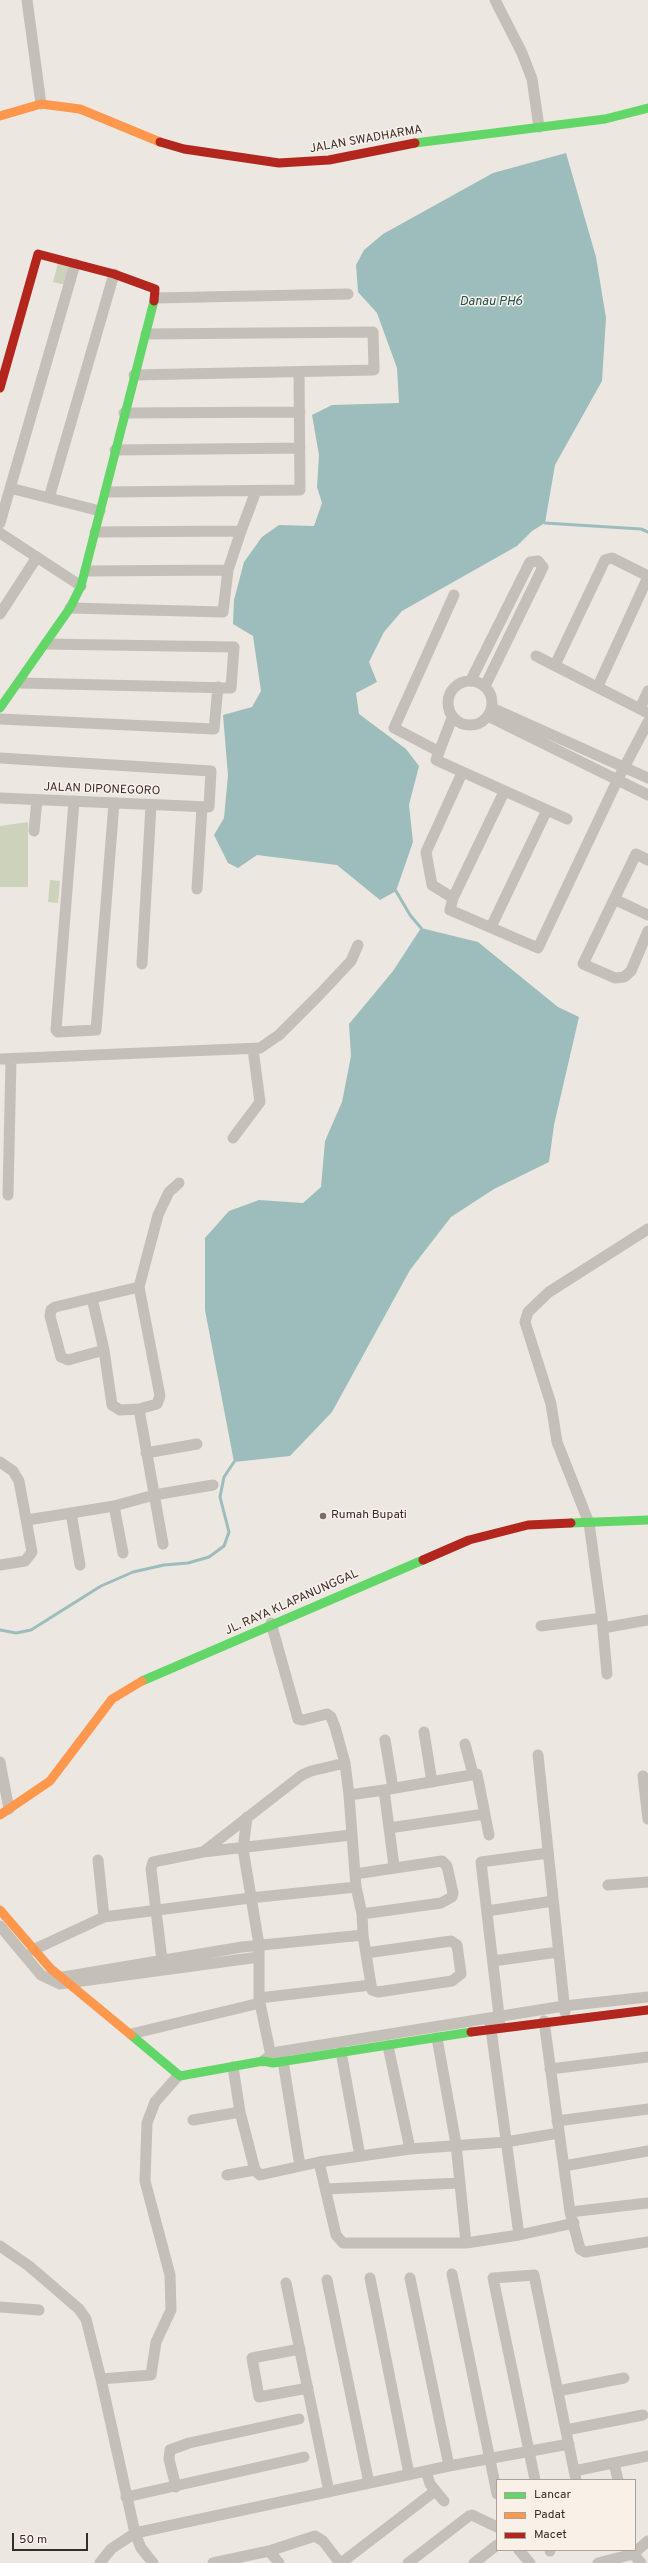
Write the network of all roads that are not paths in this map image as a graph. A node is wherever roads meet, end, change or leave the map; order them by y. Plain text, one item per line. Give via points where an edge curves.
1 (27, 0) edge
2 (495, 0) edge
3 (41, 104) junction
4 (648, 108) edge
5 (0, 116) edge
6 (539, 127) junction
7 (76, 264) junction
8 (114, 274) junction
9 (348, 294) dead end
10 (156, 298) junction
11 (146, 334) junction
12 (299, 372) junction
13 (134, 375) junction
14 (0, 388) edge
15 (300, 412) junction
16 (124, 413) junction
17 (300, 448) junction
18 (115, 450) junction
19 (10, 488) junction
20 (256, 491) junction
21 (106, 492) junction
22 (49, 498) junction
23 (100, 511) junction
24 (0, 523) edge
25 (241, 531) junction
26 (95, 532) junction
27 (1, 538) edge
28 (37, 557) junction
29 (228, 570) junction
30 (86, 571) junction
31 (648, 577) edge
32 (81, 586) junction
33 (454, 595) dead end
34 (70, 608) junction
35 (0, 614) edge
36 (46, 644) junction
37 (536, 656) dead end
38 (555, 665) junction
39 (471, 680) junction
40 (20, 683) junction
41 (485, 686) junction
42 (598, 686) junction
43 (218, 687) junction
44 (648, 691) edge
45 (0, 708) edge
46 (644, 711) edge
47 (490, 712) junction
48 (452, 718) junction
49 (0, 719) edge
50 (648, 722) edge
51 (438, 751) junction
52 (0, 758) edge
53 (625, 766) junction
54 (462, 773) junction
55 (648, 778) edge
56 (617, 781) junction
57 (504, 792) junction
58 (648, 795) edge
59 (0, 798) edge
60 (37, 800) junction
61 (74, 801) junction
62 (114, 803) junction
63 (151, 805) junction
64 (202, 807) junction
65 (547, 810) junction
66 (566, 819) dead end
67 (34, 831) dead end
68 (648, 860) edge
69 (197, 889) dead end
70 (453, 898) junction
71 (616, 900) junction
72 (648, 915) edge
73 (491, 927) junction
74 (648, 931) edge
75 (358, 945) dead end
76 (142, 964) dead end
77 (253, 1049) junction
78 (6, 1059) edge
79 (233, 1138) dead end
80 (178, 1183) dead end
81 (8, 1195) dead end
82 (648, 1229) edge
83 (139, 1287) junction
84 (92, 1298) junction
85 (104, 1350) junction
86 (139, 1409) junction
87 (197, 1444) dead end
88 (146, 1453) junction
89 (0, 1462) edge
90 (213, 1485) dead end
91 (154, 1495) junction
92 (114, 1506) junction
93 (71, 1513) junction
94 (27, 1520) junction
95 (648, 1520) edge
96 (589, 1523) junction
97 (163, 1544) dead end
98 (123, 1553) dead end
99 (0, 1564) edge
100 (80, 1565) dead end
101 (648, 1620) edge
102 (271, 1623) junction
103 (603, 1623) junction
104 (541, 1626) dead end
105 (607, 1674) dead end
106 (424, 1732) dead end
107 (385, 1740) dead end
108 (465, 1744) dead end
109 (538, 1754) dead end
110 (0, 1762) edge
111 (344, 1763) junction
112 (473, 1774) junction
113 (643, 1776) dead end
114 (432, 1782) junction
115 (389, 1789) junction
116 (349, 1795) junction
117 (5, 1812) edge
118 (485, 1814) junction
119 (247, 1817) junction
120 (648, 1819) edge
121 (389, 1828) junction
122 (351, 1835) junction
123 (489, 1835) dead end
124 (243, 1849) junction
125 (203, 1852) junction
126 (548, 1853) junction
127 (98, 1860) dead end
128 (394, 1866) junction
129 (355, 1874) junction
130 (648, 1882) edge
131 (608, 1885) dead end
132 (356, 1886) junction
133 (250, 1898) junction
134 (553, 1901) junction
135 (0, 1910) edge
136 (158, 1910) junction
137 (487, 1911) junction
138 (362, 1914) junction
139 (104, 1917) junction
140 (0, 1926) edge
141 (363, 1935) junction
142 (259, 1945) junction
143 (33, 1950) junction
144 (558, 1952) junction
145 (366, 1954) junction
146 (259, 1957) junction
147 (162, 1960) junction
148 (492, 1961) junction
149 (67, 1980) junction
150 (371, 1985) junction
151 (648, 1998) edge
152 (259, 2001) junction
153 (564, 2006) junction
154 (648, 2010) edge
155 (565, 2019) junction
156 (544, 2021) junction
157 (495, 2023) junction
158 (131, 2034) junction
159 (437, 2038) junction
160 (388, 2046) junction
161 (341, 2052) junction
162 (648, 2057) edge
163 (272, 2060) junction
164 (234, 2067) junction
165 (550, 2069) junction
166 (178, 2076) junction
167 (648, 2109) edge
168 (240, 2112) junction
169 (193, 2120) dead end
170 (557, 2121) junction
171 (559, 2133) junction
172 (506, 2142) junction
173 (456, 2144) junction
174 (410, 2149) junction
175 (648, 2151) edge
176 (360, 2156) junction
177 (319, 2162) junction
178 (300, 2166) junction
179 (564, 2166) junction
180 (255, 2170) junction
181 (227, 2175) dead end
182 (460, 2183) junction
183 (326, 2189) junction
184 (648, 2203) edge
185 (570, 2212) junction
186 (574, 2223) junction
187 (520, 2235) junction
188 (648, 2242) edge
189 (466, 2243) junction
190 (0, 2246) edge
191 (452, 2274) dead end
192 (370, 2278) dead end
193 (410, 2278) dead end
194 (327, 2280) dead end
195 (286, 2283) dead end
196 (0, 2308) edge
197 (39, 2310) dead end
198 (300, 2349) junction
199 (102, 2378) junction
200 (624, 2378) dead end
201 (308, 2388) junction
202 (558, 2391) junction
203 (643, 2415) dead end
204 (299, 2419) dead end
205 (566, 2430) junction
206 (569, 2444) junction
207 (529, 2451) junction
208 (648, 2456) edge
209 (304, 2458) dead end
210 (490, 2458) junction
211 (614, 2463) junction
212 (450, 2466) junction
213 (426, 2471) junction
214 (409, 2474) junction
215 (575, 2475) edge
216 (535, 2479) edge
217 (618, 2479) edge
218 (369, 2483) junction
219 (176, 2487) junction
220 (496, 2489) edge
221 (435, 2491) junction
222 (329, 2492) junction
223 (126, 2497) junction
224 (444, 2501) dead end
225 (496, 2527) edge
226 (134, 2533) junction
227 (648, 2542) edge
228 (496, 2545) edge
229 (269, 2551) junction
230 (520, 2551) edge
231 (633, 2554) junction
232 (226, 2561) edge
233 (100, 2563) edge
234 (153, 2563) edge
235 (213, 2563) edge
236 (279, 2563) edge
237 (340, 2563) edge
238 (408, 2563) edge
239 (474, 2563) edge
240 (530, 2563) edge
241 (598, 2563) edge
242 (641, 2563) edge

1 - 3 street
2 - 6 street via 532,79
3 - 5 street, JALAN SWADHARMA
3 - 6 street, JALAN SWADHARMA via 80,109 184,149 279,163 329,160 422,142
4 - 6 street, JALAN SWADHARMA via 605,119
7 - 8 street
7 - 14 street via 38,254
7 - 19 street
8 - 10 street via 154,288
8 - 22 street
9 - 10 street
10 - 11 street
11 - 12 street via 372,332 374,370
11 - 13 street
12 - 13 street
12 - 15 street
13 - 16 street
15 - 16 street
15 - 17 street
16 - 18 street
17 - 18 street
17 - 20 street via 300,490
18 - 21 street
19 - 22 street
19 - 24 street
20 - 21 street
20 - 25 street
21 - 23 street
22 - 23 street
23 - 26 street
25 - 26 street
25 - 29 street
26 - 30 street
27 - 28 street
28 - 32 street
28 - 35 street
29 - 30 street
29 - 34 street via 223,612
30 - 32 street
31 - 38 street via 612,558 605,560
31 - 42 street
32 - 34 street
33 - 51 street via 394,728
34 - 36 street
36 - 40 street
36 - 43 street via 234,647 231,688
37 - 38 street
38 - 42 street
39 - 41 street
39 - 41 street via 530,562 538,560 543,567
39 - 48 street via 458,683 449,693 447,706
40 - 43 street
40 - 45 street
41 - 47 street via 492,696
42 - 46 street
43 - 49 street via 214,729
44 - 46 street
47 - 48 street via 477,724 464,725
47 - 53 street
47 - 56 street
48 - 51 street
50 - 53 street
51 - 54 street via 436,760
52 - 64 street via 212,771 209,807
53 - 55 street
53 - 56 street
54 - 57 street
54 - 70 street via 426,852 432,885
56 - 58 street
56 - 73 street via 538,948
57 - 65 street
57 - 70 street
59 - 60 street, JALAN DIPONEGORO
60 - 61 street, JALAN DIPONEGORO
60 - 67 street
61 - 62 street, JALAN DIPONEGORO
61 - 62 street via 56,1030 58,1032 96,1030
62 - 63 street, JALAN DIPONEGORO
63 - 64 street, JALAN DIPONEGORO
63 - 76 street
64 - 69 street
65 - 66 street
65 - 73 street
68 - 71 street via 636,854
70 - 73 street via 450,910
71 - 72 street
71 - 74 street via 584,964 615,978 624,977 630,971
75 - 77 street via 351,961 289,1024 267,1044
77 - 78 street
77 - 79 street via 260,1102
78 - 81 street
80 - 83 street via 169,1192 158,1215
82 - 96 street via 549,1292 528,1312 525,1322 551,1404 557,1442
83 - 84 street
83 - 86 street via 160,1396 157,1404
84 - 85 street
84 - 85 street via 55,1307 51,1310 50,1316 63,1359 68,1360
85 - 86 street via 112,1404 120,1410
86 - 88 street
87 - 88 street
88 - 91 street
89 - 94 street via 17,1475
90 - 91 street
91 - 92 street
91 - 97 street
92 - 93 street
92 - 98 street
93 - 94 street
93 - 100 street
94 - 99 street via 31,1555 25,1561
95 - 96 street, JL. RAYA KLAPANUNGGAL
96 - 102 street, JL. RAYA KLAPANUNGGAL via 528,1525 475,1539
96 - 103 street
101 - 103 street
102 - 111 street via 298,1719 330,1715
102 - 117 street, JL. RAYA KLAPANUNGGAL via 229,1644 164,1670 132,1686 112,1700 50,1781
103 - 104 street
103 - 105 street
106 - 114 street
107 - 115 street
108 - 112 street
109 - 126 street
110 - 117 street
111 - 116 street
111 - 119 street via 307,1773
112 - 114 street
112 - 118 street via 479,1777
113 - 120 street
114 - 115 street
115 - 116 street
115 - 121 street
116 - 122 street
118 - 121 street
118 - 123 street
119 - 124 street
119 - 125 street
121 - 128 street
122 - 124 street
122 - 129 street
124 - 125 street
124 - 133 street
125 - 136 street via 153,1862 151,1869
126 - 134 street
126 - 137 street via 481,1862
127 - 139 street
128 - 129 street
128 - 138 street via 444,1862 447,1866 452,1897 441,1903
129 - 132 street
130 - 131 street
132 - 133 street
132 - 138 street
133 - 136 street
133 - 142 street
134 - 137 street
134 - 144 street
135 - 143 street
136 - 139 street
136 - 147 street
137 - 148 street
138 - 141 street
139 - 143 street
140 - 149 street via 41,1976 54,1983
141 - 142 street
141 - 145 street
142 - 146 street
142 - 147 street
143 - 149 street
144 - 148 street
144 - 153 street
145 - 150 street
145 - 150 street via 451,1941 457,1945 461,1972 460,1976 452,1981 378,1992 373,1991
146 - 149 street
146 - 152 street
147 - 149 street
148 - 157 street
149 - 158 street
150 - 152 street
151 - 153 street
152 - 158 street
152 - 163 street
153 - 155 street
153 - 157 street
154 - 155 street
155 - 156 street
156 - 157 street
156 - 165 street
157 - 159 street
157 - 163 street
157 - 172 street
158 - 166 street
159 - 160 street
159 - 173 street
160 - 161 street
160 - 174 street
161 - 163 street
161 - 176 street
162 - 165 street
163 - 164 street
163 - 178 street
164 - 166 street
164 - 168 street
165 - 170 street
166 - 199 street via 155,2102 147,2123 145,2181 170,2275 170,2310 156,2342 151,2375
167 - 170 street
168 - 169 street
168 - 180 street
170 - 171 street
171 - 172 street
171 - 179 street
172 - 173 street
172 - 187 street
173 - 174 street
173 - 182 street
174 - 176 street
175 - 179 street
176 - 177 street
177 - 178 street
177 - 183 street
178 - 180 street via 266,2175 258,2175
179 - 185 street
180 - 181 street
182 - 183 street
182 - 189 street
183 - 189 street via 336,2235 343,2243
184 - 185 street
185 - 186 street
186 - 187 street
186 - 188 street via 580,2249 585,2252
187 - 189 street
190 - 199 street via 29,2266 79,2309 90,2328
191 - 210 street
192 - 214 street
193 - 212 street
194 - 218 street
195 - 198 street
196 - 197 street
198 - 201 street
198 - 201 street via 252,2358 259,2397
199 - 223 street
200 - 202 street
201 - 222 street
202 - 205 street
202 - 207 street via 534,2275 493,2278
203 - 205 street
204 - 219 street via 189,2443 170,2450 169,2459
205 - 206 street
206 - 207 street
206 - 215 street
207 - 210 street
207 - 216 street
208 - 211 street
209 - 219 street
210 - 212 street
210 - 220 street
211 - 215 street
211 - 217 street
212 - 213 street
213 - 214 street
213 - 221 street
214 - 218 street
218 - 222 street
219 - 223 street
221 - 224 street
221 - 237 street
222 - 226 street
223 - 226 street
225 - 238 street via 472,2515 469,2516
226 - 233 street via 111,2549
226 - 234 street via 141,2548
227 - 231 street
228 - 239 street
229 - 232 street
229 - 236 street
229 - 237 street via 316,2536
230 - 240 street
231 - 241 street
231 - 242 street
232 - 235 street

